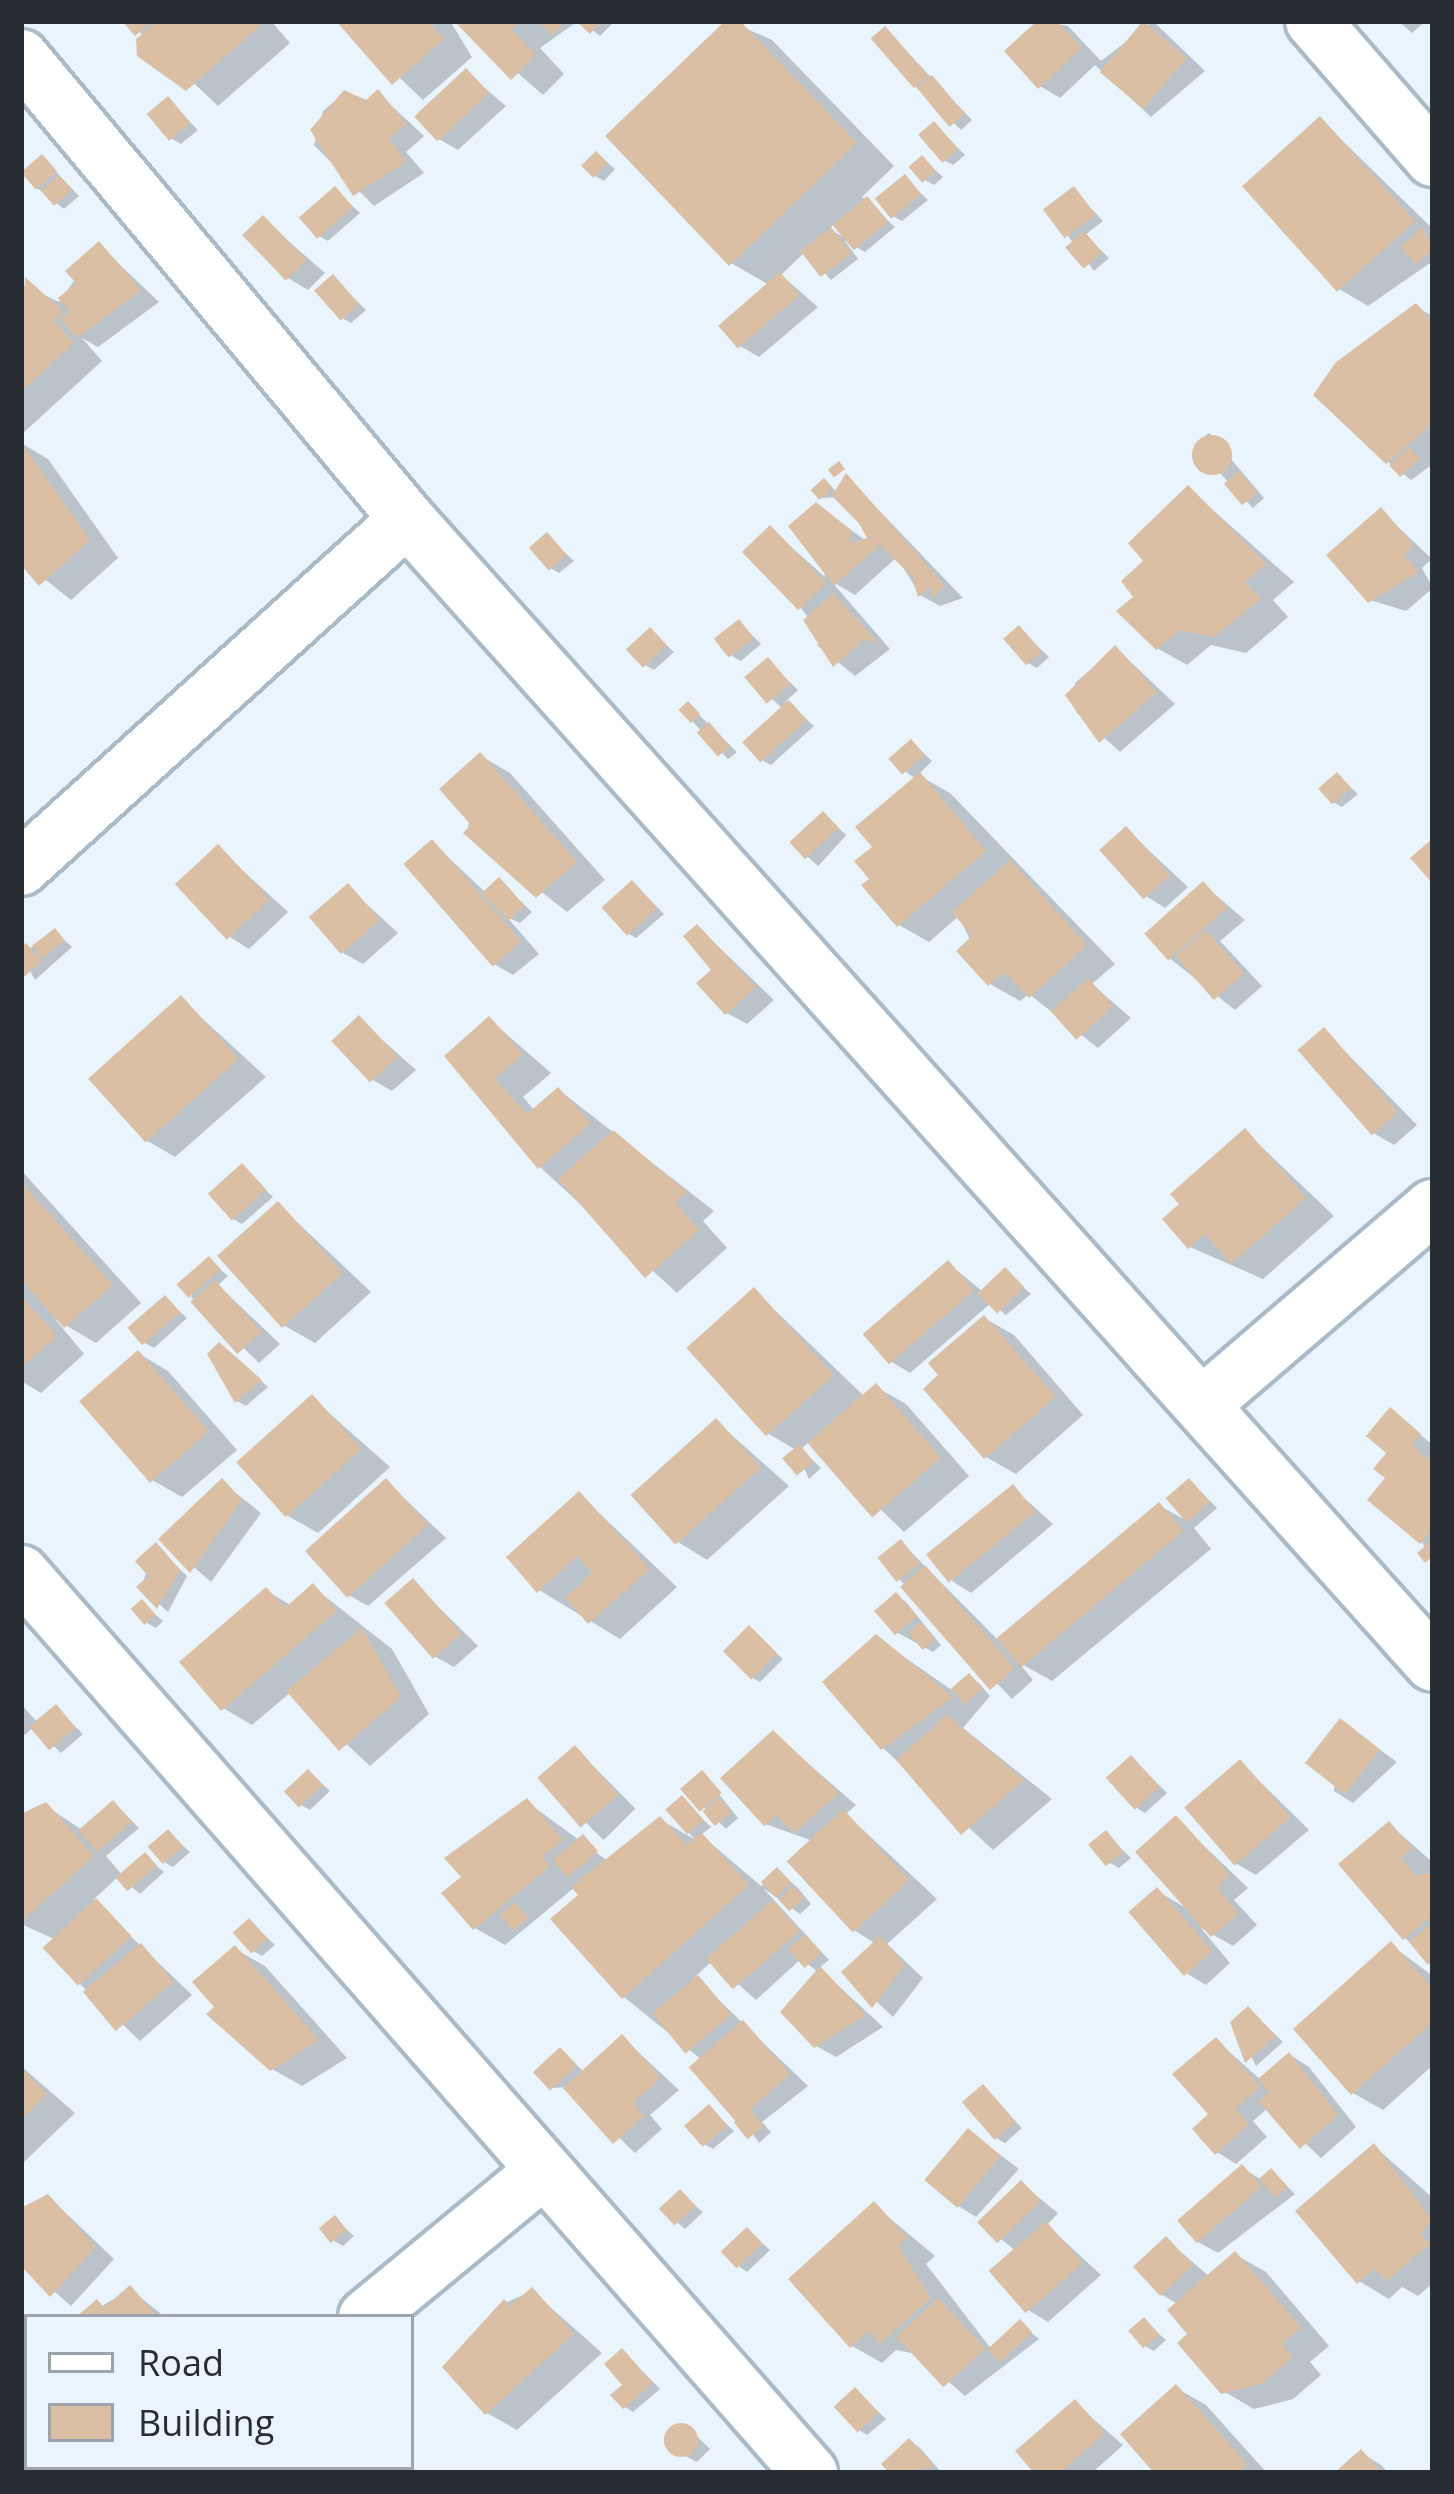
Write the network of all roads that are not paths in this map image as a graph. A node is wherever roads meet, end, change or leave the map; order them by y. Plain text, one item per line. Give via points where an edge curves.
1 (1312, 21) edge
2 (21, 57) edge
3 (1433, 159) edge
4 (407, 519) junction
5 (21, 868) edge
6 (1433, 1207) edge
7 (1204, 1402) junction
8 (21, 1573) edge
9 (1433, 1664) edge
10 (543, 2170) junction
11 (370, 2314) edge
12 (810, 2473) edge

1 - 3 street
2 - 4 street
4 - 5 street
4 - 7 street
6 - 7 street
7 - 9 street
8 - 10 street
10 - 11 street
10 - 12 street

